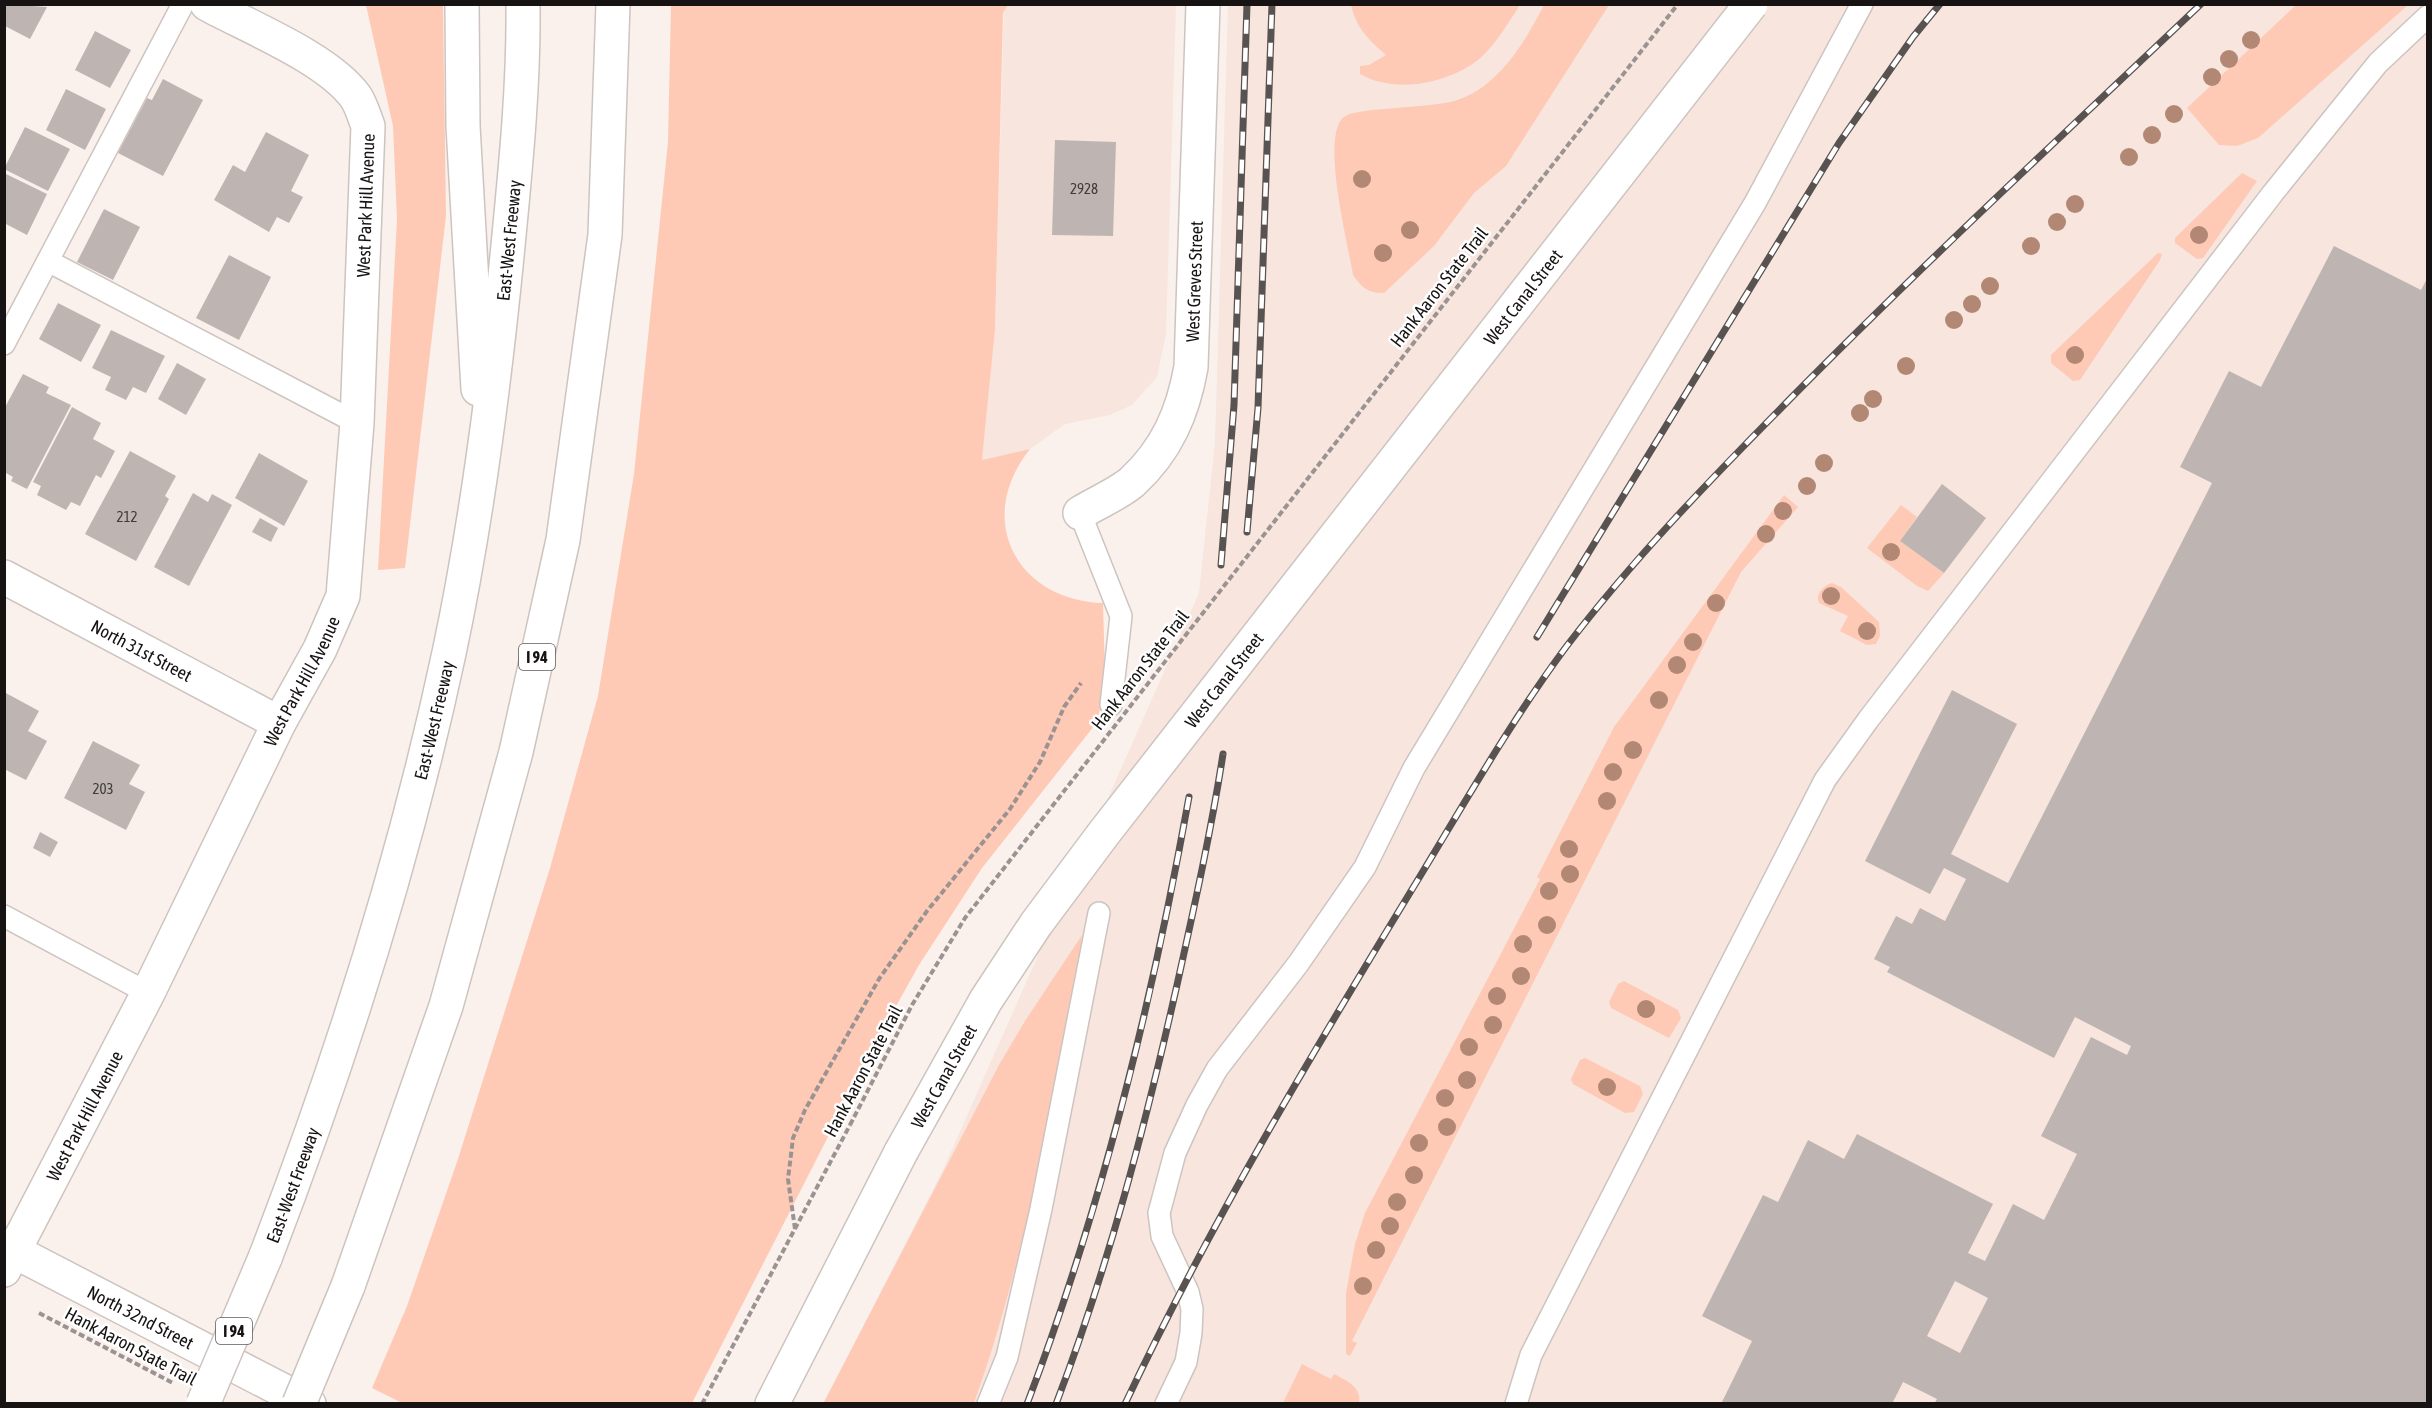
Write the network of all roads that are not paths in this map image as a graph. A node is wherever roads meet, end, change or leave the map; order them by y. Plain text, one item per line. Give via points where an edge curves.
1 (183, 4) edge
2 (207, 4) edge
3 (462, 4) edge
4 (523, 4) edge
5 (613, 4) edge
6 (1203, 4) edge
7 (1751, 4) edge
8 (1862, 4) edge
9 (2427, 16) edge
10 (48, 261) junction
11 (4, 344) edge
12 (357, 423) junction
13 (482, 456) junction
14 (1080, 513) joint
15 (4, 577) edge
16 (1111, 705) dead end
17 (279, 723) junction
18 (1099, 913) dead end
19 (4, 916) edge
20 (148, 993) junction
21 (8, 1255) edge
22 (192, 1396) edge
23 (299, 1404) edge
24 (309, 1404) edge
25 (772, 1404) edge
26 (988, 1404) edge
27 (1166, 1404) edge
28 (1516, 1404) edge

1 - 10 lane
2 - 12 main road, West Park Hill Avenue via 337,77 356,97 368,126
3 - 13 main road via 463,126
4 - 13 main road, East-West Freeway / I 94 via 514,184 498,350
5 - 23 main road, I 94, bridge via 606,235 562,540 516,752 446,1006 348,1286
6 - 14 main road, West Greves Street via 1191,367 1184,402 1169,438 1131,482
7 - 25 main road, West Canal Street, bridge via 1036,924 986,1000 901,1152
8 - 27 lane via 1755,203 1419,758 1365,867 1298,964 1217,1070 1197,1105 1175,1153 1159,1213 1161,1236 1192,1309 1186,1362
9 - 28 lane via 2378,63 2273,193 1825,780 1531,1355
10 - 11 lane
10 - 12 lane
12 - 17 main road, West Park Hill Avenue via 343,596 320,649
13 - 22 main road, East-West Freeway / I 94, bridge via 450,649 428,747 360,989 328,1091 265,1258
14 - 16 lane via 1121,616
15 - 17 main road, North 31st Street
17 - 20 main road, West Park Hill Avenue
18 - 26 lane via 1041,1209 1007,1357
19 - 20 lane
20 - 21 main road, West Park Hill Avenue
21 - 24 main road, North 32nd Street

